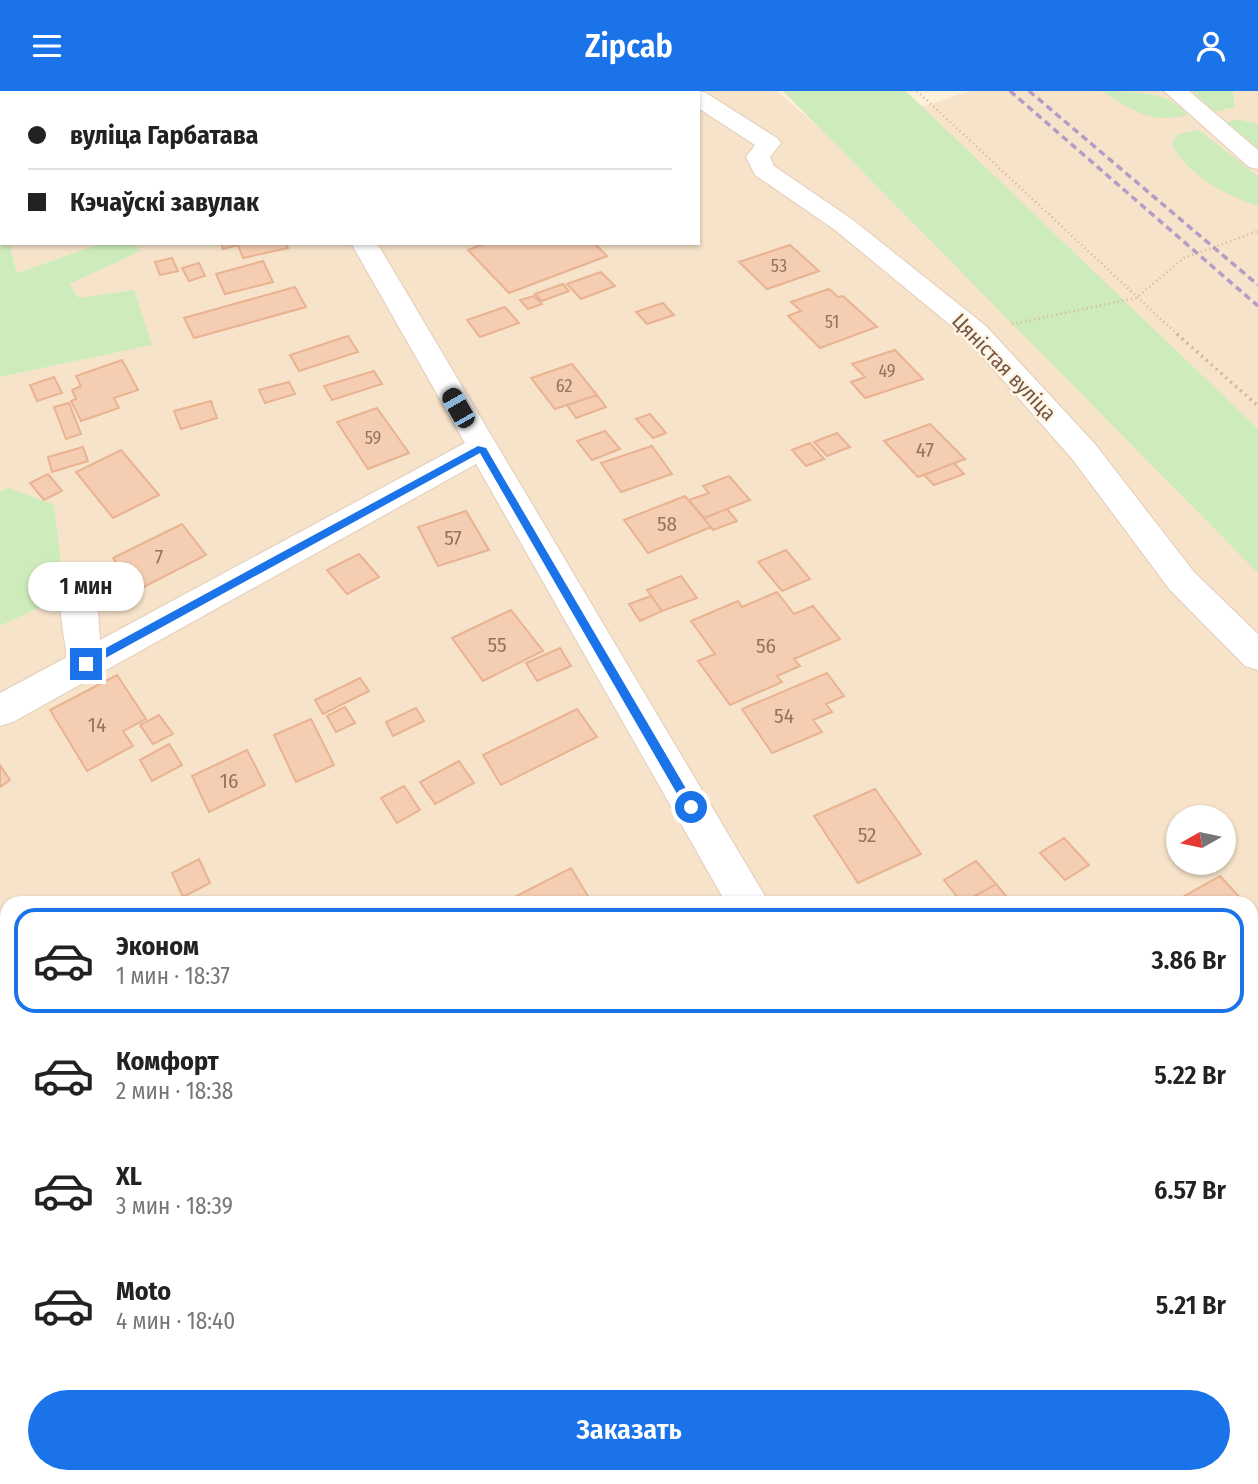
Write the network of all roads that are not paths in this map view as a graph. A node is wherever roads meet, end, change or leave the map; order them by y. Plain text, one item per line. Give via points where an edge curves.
1 (1175, 91) edge
2 (700, 99) edge
3 (1258, 162) edge
4 (365, 245) edge
5 (481, 448) junction
6 (79, 581) dead end
7 (1258, 656) edge
8 (86, 664) junction
9 (0, 711) edge
10 (744, 896) edge

1 - 3 street
2 - 7 street, Цяністая вуліца via 769,143 758,157 765,170 844,225 976,332 1084,452 1182,581
4 - 5 street
5 - 8 street
5 - 10 street
6 - 8 street
8 - 9 street

